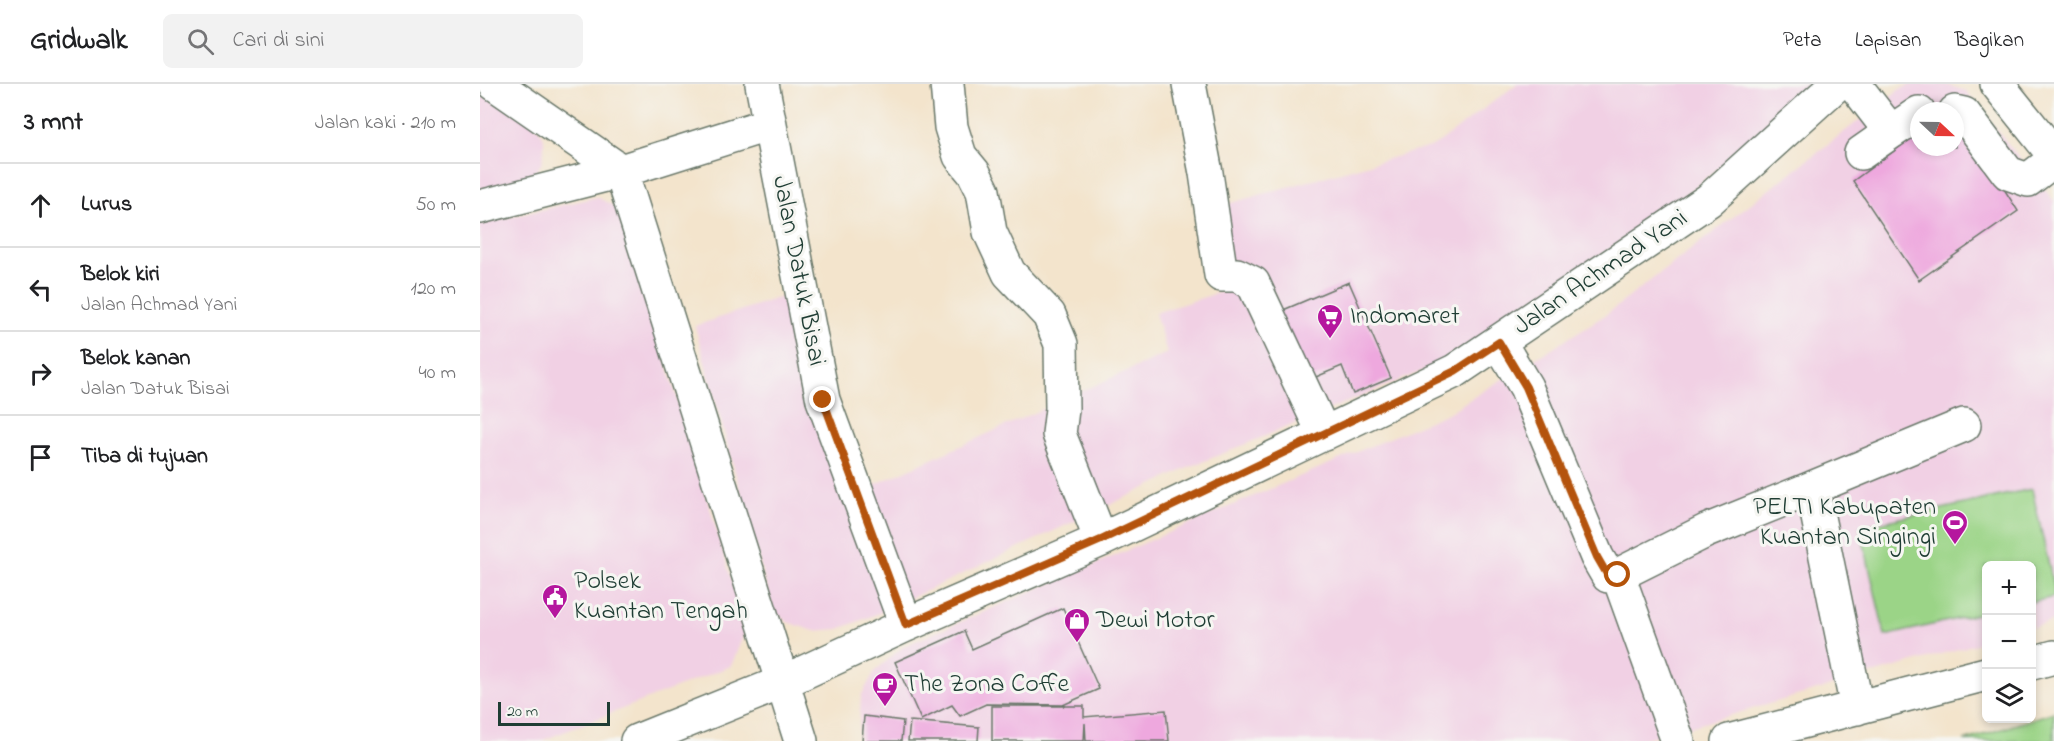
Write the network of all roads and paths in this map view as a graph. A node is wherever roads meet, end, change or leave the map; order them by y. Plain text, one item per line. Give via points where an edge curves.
1 (495, 84) edge
2 (762, 84) edge
3 (946, 84) edge
4 (1189, 84) edge
5 (1837, 84) edge
6 (1854, 84) edge
7 (1997, 84) edge
8 (1964, 114) edge
9 (1910, 119) edge
10 (770, 124) junction
11 (1891, 132) junction
12 (1861, 153) dead end
13 (2054, 155) edge
14 (2054, 160) edge
15 (621, 171) junction
16 (480, 207) edge
17 (1499, 342) junction
18 (1964, 425) dead end
19 (1324, 434) junction
20 (1812, 488) junction
21 (1101, 540) junction
22 (1618, 575) junction
23 (906, 625) junction
24 (2054, 657) edge
25 (2036, 662) edge
26 (1982, 675) edge
27 (783, 682) junction
28 (1857, 708) junction
29 (637, 741) edge
30 (801, 741) edge
31 (1678, 741) edge
32 (1730, 741) edge

1 - 15 street
2 - 10 street, Jalan Datuk Bisai
3 - 21 street via 954,136 960,156 983,191 990,232 1010,273 1049,315 1061,344 1059,434
4 - 19 street via 1221,275 1237,275 1253,283
5 - 17 street, Jalan Achmad Yani via 1709,200
6 - 11 street
7 - 13 street
8 - 14 street via 2008,173 2028,180
9 - 11 street
10 - 15 street
10 - 23 street, Jalan Datuk Bisai via 823,400
11 - 12 street
15 - 16 street
15 - 27 street
17 - 19 street, Jalan Achmad Yani via 1455,371
17 - 22 street via 1526,387 1597,557 1608,576
18 - 20 street
19 - 21 street, Jalan Achmad Yani
20 - 22 street via 1706,531
20 - 28 street
21 - 23 street, Jalan Achmad Yani
22 - 31 street
23 - 27 street, Jalan Achmad Yani
24 - 25 street
26 - 28 street
27 - 29 street, Jalan Achmad Yani
27 - 30 street
28 - 32 street

